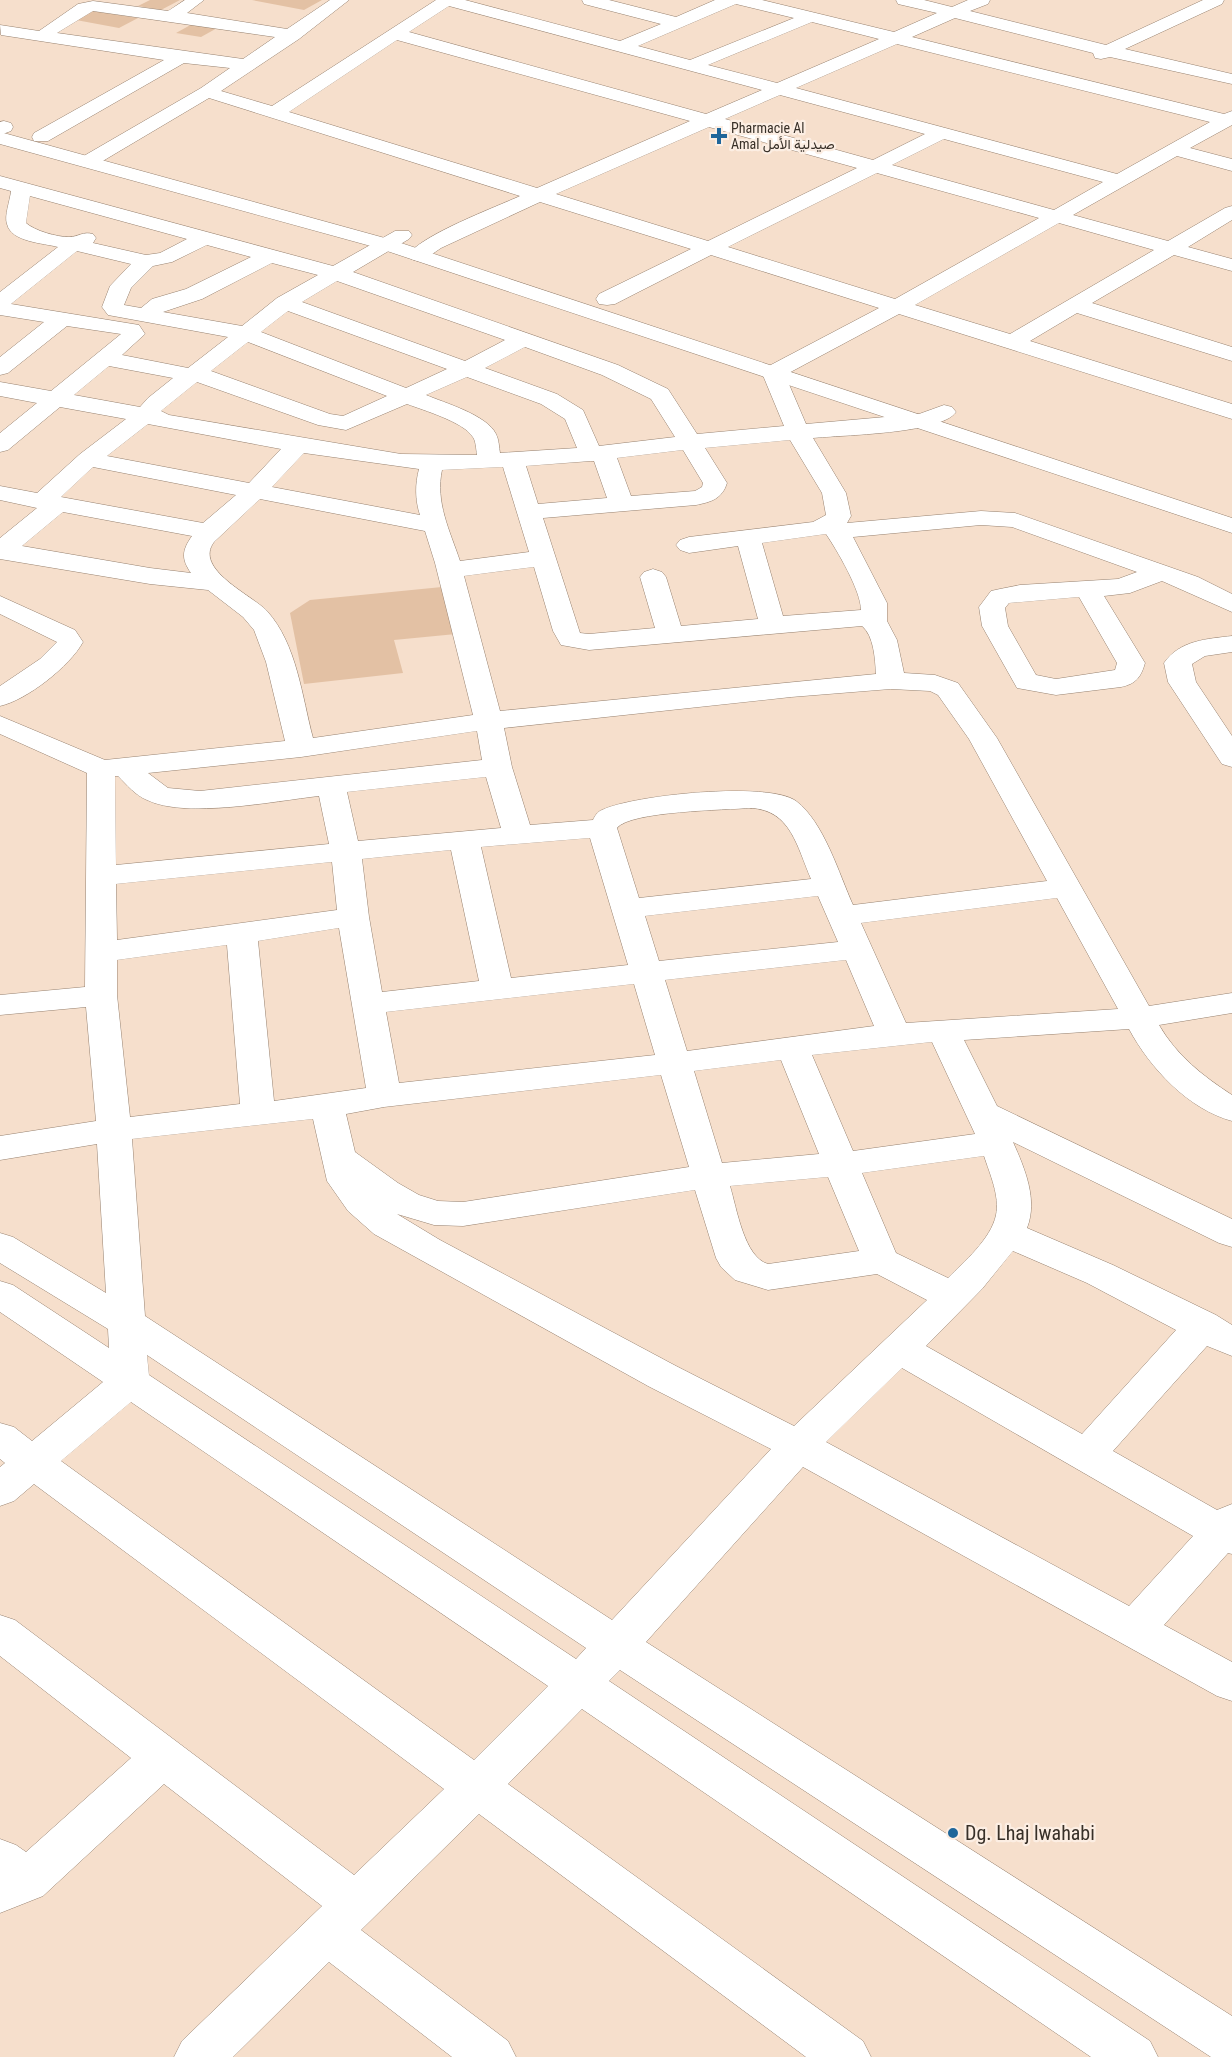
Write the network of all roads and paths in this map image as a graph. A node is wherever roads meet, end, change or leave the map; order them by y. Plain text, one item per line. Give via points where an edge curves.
1 (196, 0) edge
2 (341, 0) edge
3 (447, 0) edge
4 (590, 0) edge
5 (729, 0) edge
6 (742, 0) edge
7 (904, 0) edge
8 (982, 0) edge
9 (1216, 0) edge
10 (956, 13) junction
11 (171, 16) junction
12 (811, 17) junction
13 (678, 22) junction
14 (0, 30) edge
15 (395, 34) junction
16 (293, 35) junction
17 (42, 36) junction
18 (896, 38) junction
19 (622, 48) junction
20 (1108, 51) junction
21 (181, 57) junction
22 (248, 65) junction
23 (690, 66) junction
24 (1053, 77) junction
25 (1232, 79) edge
26 (779, 89) junction
27 (207, 92) junction
28 (274, 113) junction
29 (1229, 119) edge
30 (708, 121) junction
31 (1, 130) edge
32 (942, 133) junction
33 (41, 137) junction
34 (1175, 150) junction
35 (96, 158) junction
36 (1232, 165) edge
37 (875, 167) junction
38 (1118, 180) junction
39 (0, 182) edge
40 (22, 187) junction
41 (538, 195) junction
42 (1232, 212) edge
43 (128, 216) junction
44 (1056, 217) junction
45 (29, 234) junction
46 (0, 236) edge
47 (207, 237) junction
48 (394, 239) junction
49 (74, 244) junction
50 (711, 248) junction
51 (1172, 248) junction
52 (426, 249) junction
53 (271, 255) junction
54 (146, 261) junction
55 (1232, 265) edge
56 (334, 273) junction
57 (607, 299) junction
58 (0, 302) edge
59 (285, 303) junction
60 (1074, 305) junction
61 (896, 307) junction
62 (0, 309) edge
63 (144, 316) junction
64 (62, 319) junction
65 (244, 333) junction
66 (522, 340) junction
67 (1012, 342) junction
68 (1232, 354) edge
69 (105, 359) junction
70 (0, 368) edge
71 (783, 368) junction
72 (466, 369) junction
73 (192, 374) junction
74 (0, 388) edge
75 (403, 396) junction
76 (54, 400) junction
77 (281, 404) junction
78 (1232, 412) edge
79 (147, 413) junction
80 (934, 417) junction
81 (798, 433) junction
82 (689, 442) junction
83 (1, 444) edge
84 (307, 447) junction
85 (597, 453) junction
86 (88, 459) junction
87 (501, 460) junction
88 (432, 463) junction
89 (256, 490) junction
90 (0, 493) edge
91 (49, 504) junction
92 (622, 504) junction
93 (1232, 508) edge
94 (528, 512) junction
95 (436, 526) junction
96 (1232, 526) edge
97 (835, 527) junction
98 (210, 532) junction
99 (748, 538) junction
100 (688, 545) dead end
101 (0, 550) edge
102 (543, 558) junction
103 (450, 570) junction
104 (1162, 572) junction
105 (653, 577) dead end
106 (215, 583) junction
107 (1088, 589) junction
108 (0, 604) edge
109 (1232, 604) edge
110 (874, 622) junction
111 (773, 626) junction
112 (670, 635) junction
113 (1232, 644) edge
114 (891, 681) junction
115 (1232, 711) edge
116 (1204, 714) junction
117 (0, 718) edge
118 (489, 721) junction
119 (301, 748) junction
120 (1232, 758) edge
121 (498, 767) junction
122 (114, 768) junction
123 (331, 786) junction
124 (602, 828) junction
125 (518, 834) junction
126 (464, 839) junction
127 (346, 853) junction
128 (101, 876) junction
129 (829, 886) junction
130 (1066, 888) junction
131 (627, 909) junction
132 (842, 916) junction
133 (353, 917) junction
134 (242, 934) junction
135 (857, 949) junction
136 (101, 952) junction
137 (647, 972) junction
138 (498, 989) junction
139 (100, 995) junction
140 (1232, 1003) edge
141 (368, 1004) junction
142 (0, 1005) edge
143 (1139, 1018) junction
144 (943, 1030) junction
145 (894, 1034) junction
146 (792, 1047) junction
147 (675, 1063) junction
148 (384, 1096) junction
149 (327, 1106) junction
150 (1232, 1110) edge
151 (258, 1112) junction
152 (988, 1128) junction
153 (114, 1130) junction
154 (0, 1148) edge
155 (337, 1153) junction
156 (843, 1164) junction
157 (710, 1176) junction
158 (1232, 1233) edge
159 (1007, 1234) junction
160 (0, 1246) edge
161 (881, 1261) junction
162 (0, 1294) edge
163 (952, 1296) junction
164 (127, 1323) junction
165 (1217, 1333) edge
166 (898, 1348) junction
167 (130, 1381) junction
168 (797, 1445) junction
169 (17, 1450) edge
170 (1086, 1455) junction
171 (0, 1490) edge
172 (1229, 1530) edge
173 (1135, 1629) junction
174 (0, 1632) edge
175 (616, 1645) junction
176 (1232, 1683) edge
177 (578, 1685) junction
178 (164, 1756) junction
179 (475, 1786) junction
180 (9, 1877) edge
181 (340, 1917) junction
182 (1232, 2043) edge
183 (199, 2057) edge
184 (491, 2057) edge
185 (846, 2057) edge
186 (1133, 2057) edge

1 - 11 street
2 - 16 street
3 - 15 street
3 - 19 street
4 - 13 street
5 - 13 street
6 - 12 street
7 - 10 street
8 - 10 street
9 - 20 street
10 - 18 street
10 - 20 street
11 - 16 street
11 - 17 street via 93,6
12 - 18 street
12 - 23 street
13 - 19 street
14 - 17 street
15 - 28 street
15 - 30 street
16 - 22 street
17 - 21 street
18 - 24 street
18 - 26 street
19 - 23 street
20 - 24 street
20 - 25 street
21 - 22 street
21 - 33 street
22 - 27 street
23 - 26 street
24 - 29 street
26 - 30 street
26 - 32 street
27 - 28 street
27 - 35 street
28 - 41 street
29 - 34 street
30 - 37 street
30 - 41 street
31 - 33 street
31 - 35 street
32 - 37 street
32 - 38 street
33 - 35 street
34 - 36 street
34 - 38 street
35 - 48 street
37 - 44 street
37 - 50 street
38 - 44 street
39 - 40 street
40 - 43 street
40 - 45 street via 16,223
41 - 50 street
41 - 52 street
42 - 51 street
43 - 47 street
43 - 49 street
44 - 51 street
44 - 61 street
45 - 46 street
45 - 49 street
47 - 53 street
47 - 54 street via 165,258
48 - 52 street
48 - 56 street
49 - 54 street
49 - 58 street via 21,275
50 - 57 street
50 - 61 street
51 - 55 street
51 - 60 street
52 - 57 street
52 - 71 street
53 - 56 street
53 - 63 street via 194,294 160,304
54 - 63 street via 121,286 113,307
56 - 59 street
56 - 66 street
57 - 71 street
59 - 65 street
59 - 72 street
60 - 67 street
60 - 68 street
61 - 67 street
61 - 71 street
62 - 64 street
63 - 65 street
64 - 69 street via 133,332
64 - 70 street
65 - 73 street
65 - 75 street
66 - 72 street
66 - 82 street via 651,388 665,400
67 - 78 street
69 - 73 street
69 - 76 street
71 - 80 street
71 - 81 street
72 - 75 street
72 - 85 street via 566,408 575,415
73 - 77 street
73 - 79 street
74 - 76 street
75 - 77 street via 346,423
75 - 87 street via 468,421 478,428
76 - 79 street
76 - 83 street
77 - 84 street
79 - 84 street via 167,422
79 - 86 street
80 - 81 street
80 - 93 street
80 - 96 street
81 - 82 street
81 - 97 street via 834,493 839,516
82 - 85 street
82 - 92 street via 716,483 712,492 696,498
84 - 88 street
84 - 89 street
85 - 87 street
85 - 92 street
86 - 89 street
86 - 91 street
87 - 88 street
87 - 94 street
88 - 95 street via 428,491
89 - 95 street
89 - 98 street
90 - 91 street
91 - 98 street
91 - 101 street
92 - 94 street
94 - 102 street
95 - 103 street
97 - 99 street
97 - 104 street via 1008,519
97 - 110 street via 874,603
98 - 106 street via 198,545 195,557
99 - 100 street
99 - 111 street
101 - 106 street
102 - 103 street
102 - 112 street via 570,639 589,642
103 - 118 street
104 - 107 street via 1121,586
104 - 109 street via 1211,591
105 - 112 street
106 - 119 street via 251,609 271,635
107 - 107 street via 1020,593 1000,597 992,607 995,626 1028,682 1056,687 1121,679 1128,674 1131,663
108 - 117 street via 66,636 70,642
110 - 111 street via 856,618
110 - 114 street via 887,650
111 - 112 street
113 - 116 street via 1201,647 1178,663 1182,682
114 - 118 street
114 - 130 street via 935,683 948,689 983,738
115 - 116 street
116 - 120 street
117 - 122 street
118 - 119 street
118 - 121 street
119 - 122 street
121 - 123 street
121 - 125 street
122 - 123 street via 146,788 181,800
122 - 128 street
123 - 127 street
124 - 125 street
124 - 129 street via 610,817 631,811 751,799 778,802 802,826
124 - 131 street
125 - 126 street
126 - 127 street
126 - 138 street
127 - 128 street
127 - 133 street
128 - 136 street
129 - 131 street
129 - 132 street
130 - 132 street
130 - 143 street
131 - 137 street
132 - 135 street
133 - 134 street
133 - 141 street
134 - 136 street
134 - 151 street
135 - 137 street
135 - 145 street
136 - 139 street
137 - 138 street
137 - 147 street
138 - 141 street
139 - 142 street
139 - 153 street
140 - 143 street
141 - 148 street
143 - 144 street
143 - 150 street via 1154,1045 1189,1083
144 - 145 street
144 - 152 street
145 - 146 street
146 - 147 street
146 - 156 street
147 - 148 street
147 - 157 street
148 - 149 street
149 - 151 street
149 - 155 street
151 - 153 street
152 - 156 street
152 - 158 street
152 - 159 street via 1009,1173 1014,1199 1014,1217
153 - 154 street
153 - 164 street
155 - 157 street via 391,1195 431,1213 463,1214
155 - 168 street via 345,1181 361,1202 397,1231 637,1363
156 - 157 street
156 - 161 street
157 - 161 street via 734,1258 756,1275 768,1277
159 - 163 street
159 - 165 street via 1100,1274
160 - 164 street
161 - 163 street
162 - 167 street
163 - 166 street
164 - 167 street
164 - 175 street
165 - 170 street
166 - 168 street
166 - 170 street
167 - 169 street
167 - 177 street
168 - 173 street
168 - 175 street
169 - 171 street
169 - 179 street
170 - 172 street
172 - 173 street
173 - 176 street
174 - 178 street
175 - 177 street
175 - 182 street
177 - 179 street
177 - 186 street
178 - 180 street
178 - 181 street
179 - 181 street
179 - 185 street
181 - 183 street
181 - 184 street

